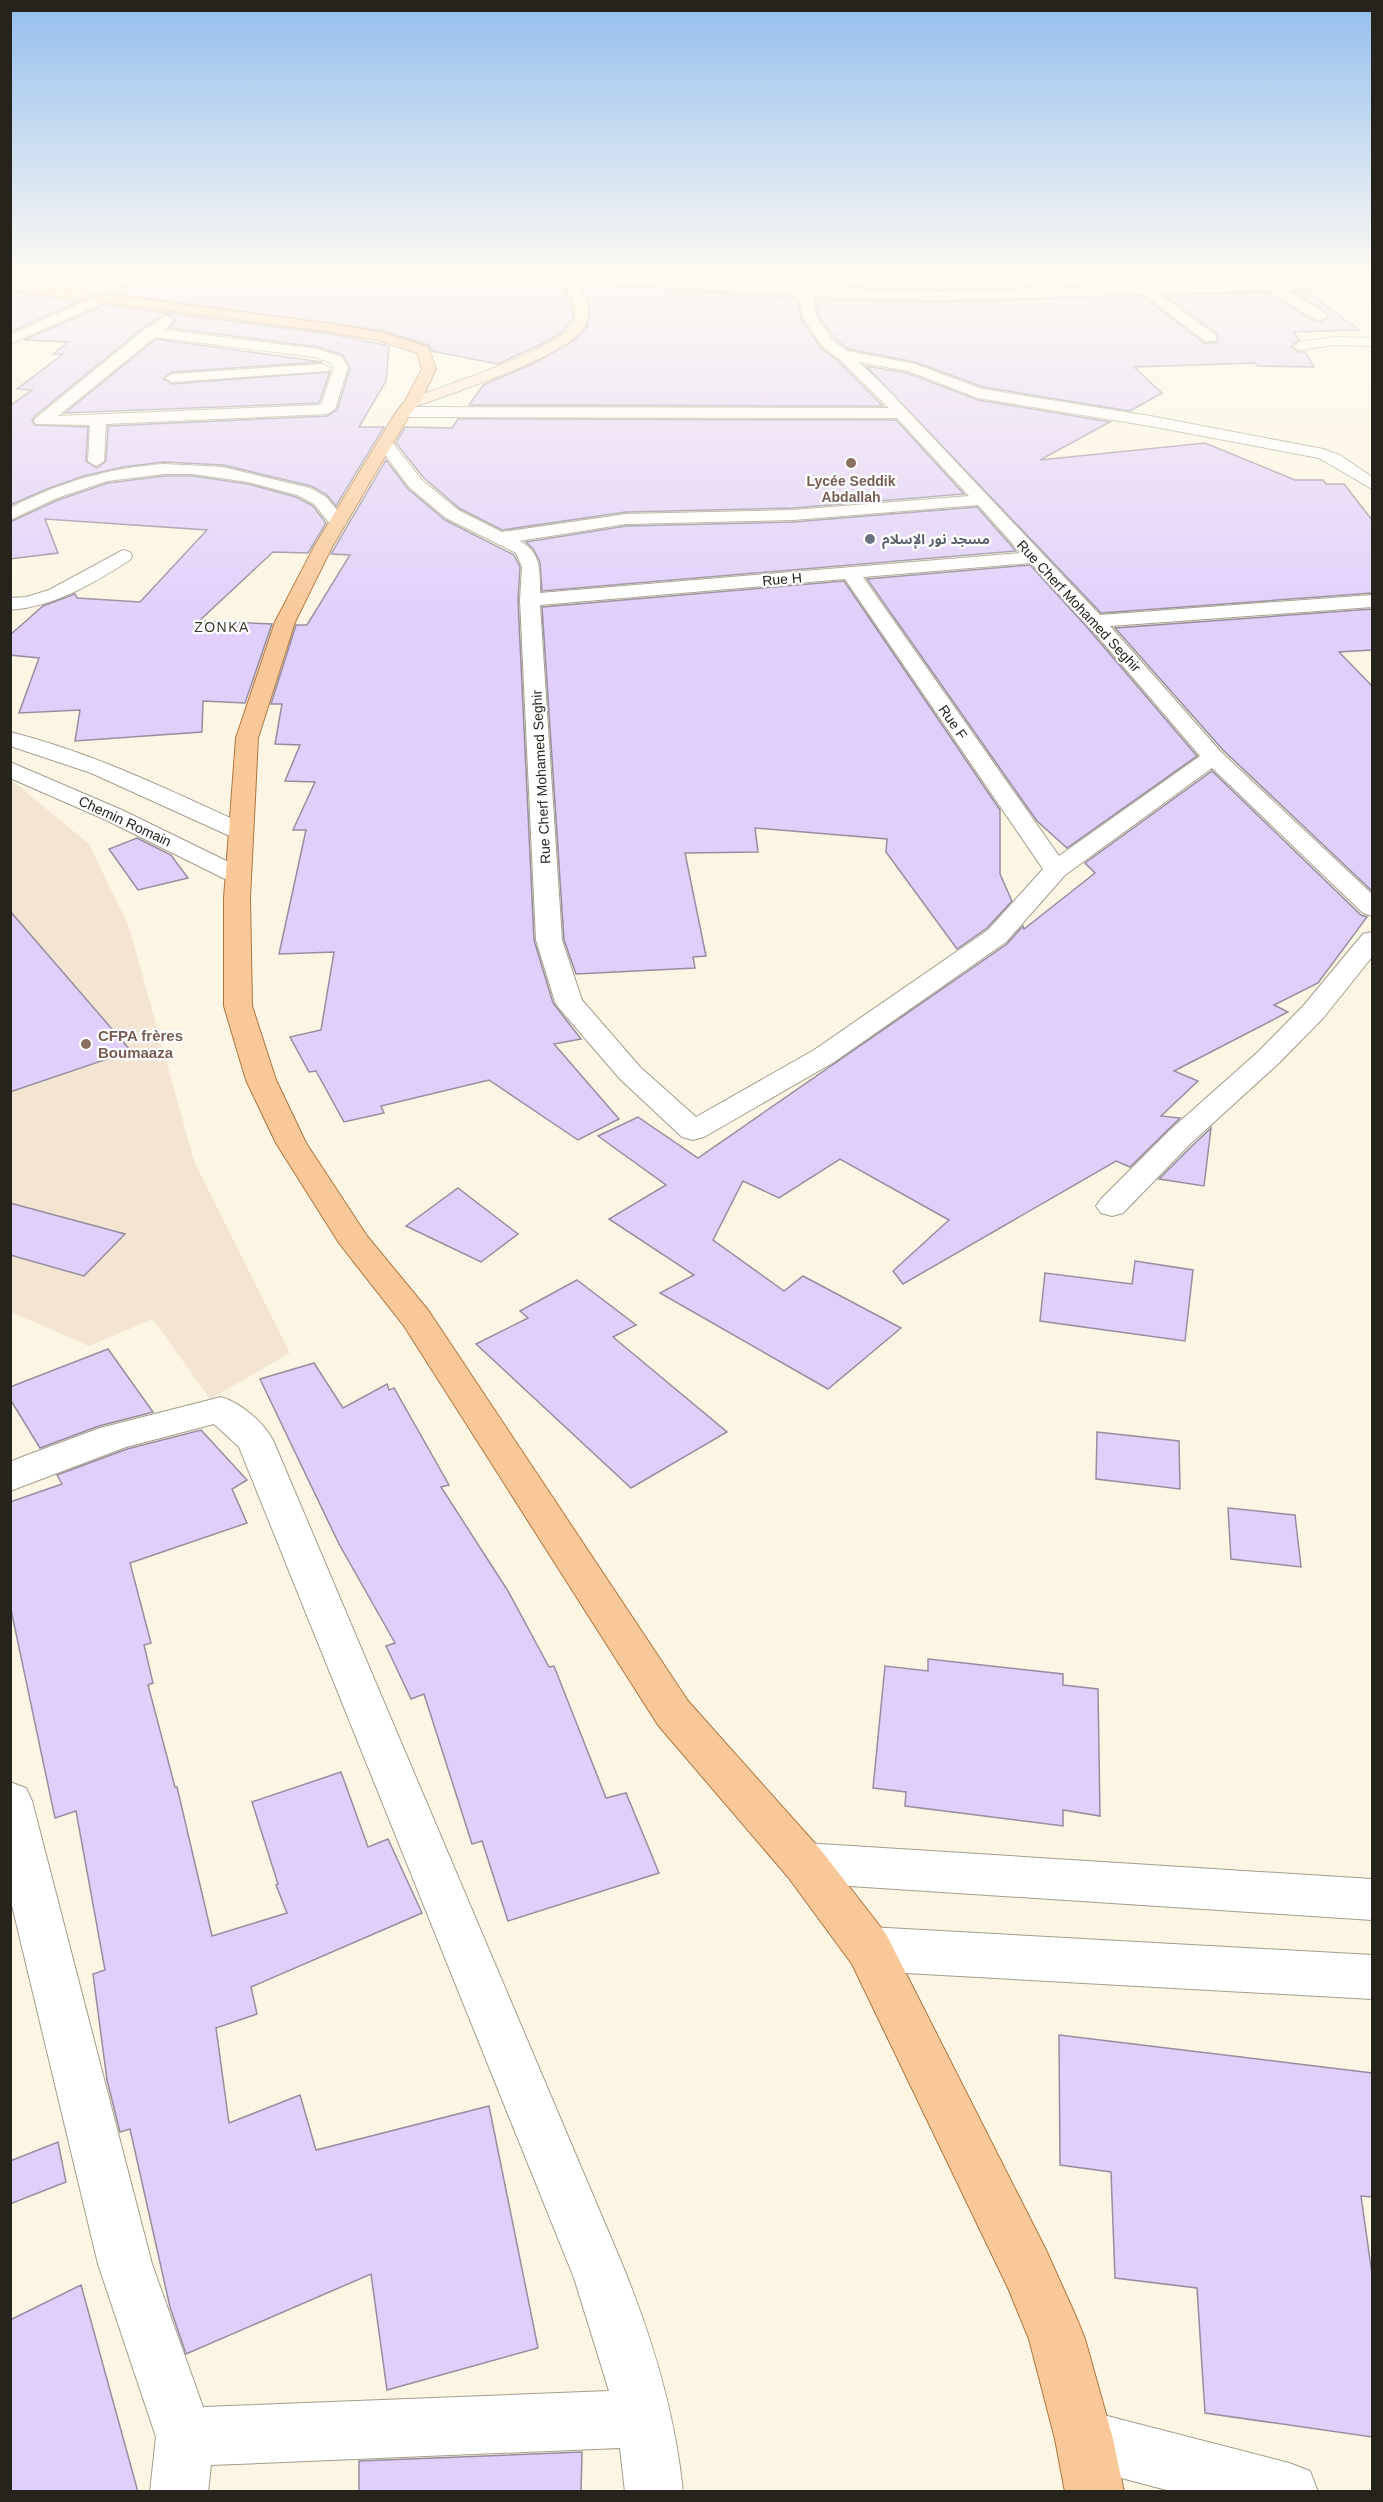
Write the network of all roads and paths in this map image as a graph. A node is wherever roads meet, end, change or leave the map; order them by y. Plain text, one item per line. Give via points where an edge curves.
1 (80, 390) edge
2 (333, 390) edge
3 (418, 390) edge
4 (449, 390) edge
5 (880, 390) edge
6 (970, 390) edge
7 (408, 407) junction
8 (899, 413) junction
9 (98, 420) junction
10 (385, 444) junction
11 (96, 461) junction
12 (74, 463) dead end
13 (1372, 484) edge
14 (981, 500) junction
15 (344, 513) junction
16 (10, 516) edge
17 (500, 538) junction
18 (123, 556) dead end
19 (1034, 557) junction
20 (851, 573) junction
21 (530, 600) junction
22 (1372, 601) edge
23 (10, 604) edge
24 (1095, 621) junction
25 (10, 739) edge
26 (1214, 757) junction
27 (10, 769) edge
28 (241, 832) junction
29 (1056, 870) junction
30 (238, 876) junction
31 (1372, 908) edge
32 (1372, 940) edge
33 (1112, 1206) dead end
34 (10, 1478) edge
35 (10, 1802) edge
36 (804, 1863) junction
37 (1372, 1900) edge
38 (869, 1950) junction
39 (1372, 1977) edge
40 (644, 2418) junction
41 (185, 2437) junction
42 (1090, 2465) edge
43 (179, 2492) edge
44 (654, 2492) edge
45 (1289, 2492) edge

1 - 9 street via 42,421
2 - 9 street via 327,409
3 - 7 main road
4 - 7 main road
5 - 8 street, Rue Cherf Mohamed Seghir
6 - 13 street via 1323,454
7 - 8 street
7 - 10 main road
8 - 14 street, Rue Cherf Mohamed Seghir
9 - 11 street
10 - 15 main road
10 - 17 street, Rue Cherf Mohamed Seghir via 415,483 452,514
11 - 12 street
11 - 15 street via 184,460 279,472 315,484
14 - 17 street via 793,515 626,519
14 - 19 street, Rue Cherf Mohamed Seghir
15 - 16 street via 316,498 249,475 162,469 80,483
15 - 28 main road via 285,622 247,738
17 - 21 street, Rue Cherf Mohamed Seghir via 524,550 531,567
18 - 23 street via 65,592
19 - 20 street, Rue H
19 - 24 street, Rue Cherf Mohamed Seghir
20 - 21 street, Rue H
20 - 29 street, Rue F
21 - 29 street, Rue Cherf Mohamed Seghir via 549,940 569,1002 630,1073 693,1131 824,1056 997,936
22 - 24 street
24 - 26 street, Rue Cherf Mohamed Seghir
25 - 28 street via 97,767
26 - 29 street
26 - 31 street, Rue Cherf Mohamed Seghir
27 - 30 street, Chemin Romain
28 - 30 main road
30 - 36 main road via 238,1006 261,1080 291,1143 355,1243 416,1318 673,1713
32 - 33 street via 1284,1042 1180,1137
34 - 40 street via 161,1422 221,1410 255,1440 601,2278 622,2335
35 - 41 street via 124,2264
36 - 37 street
36 - 38 main road
38 - 39 street
38 - 42 main road via 1027,2270 1057,2339
40 - 41 street
40 - 44 street
41 - 43 street
42 - 45 street

